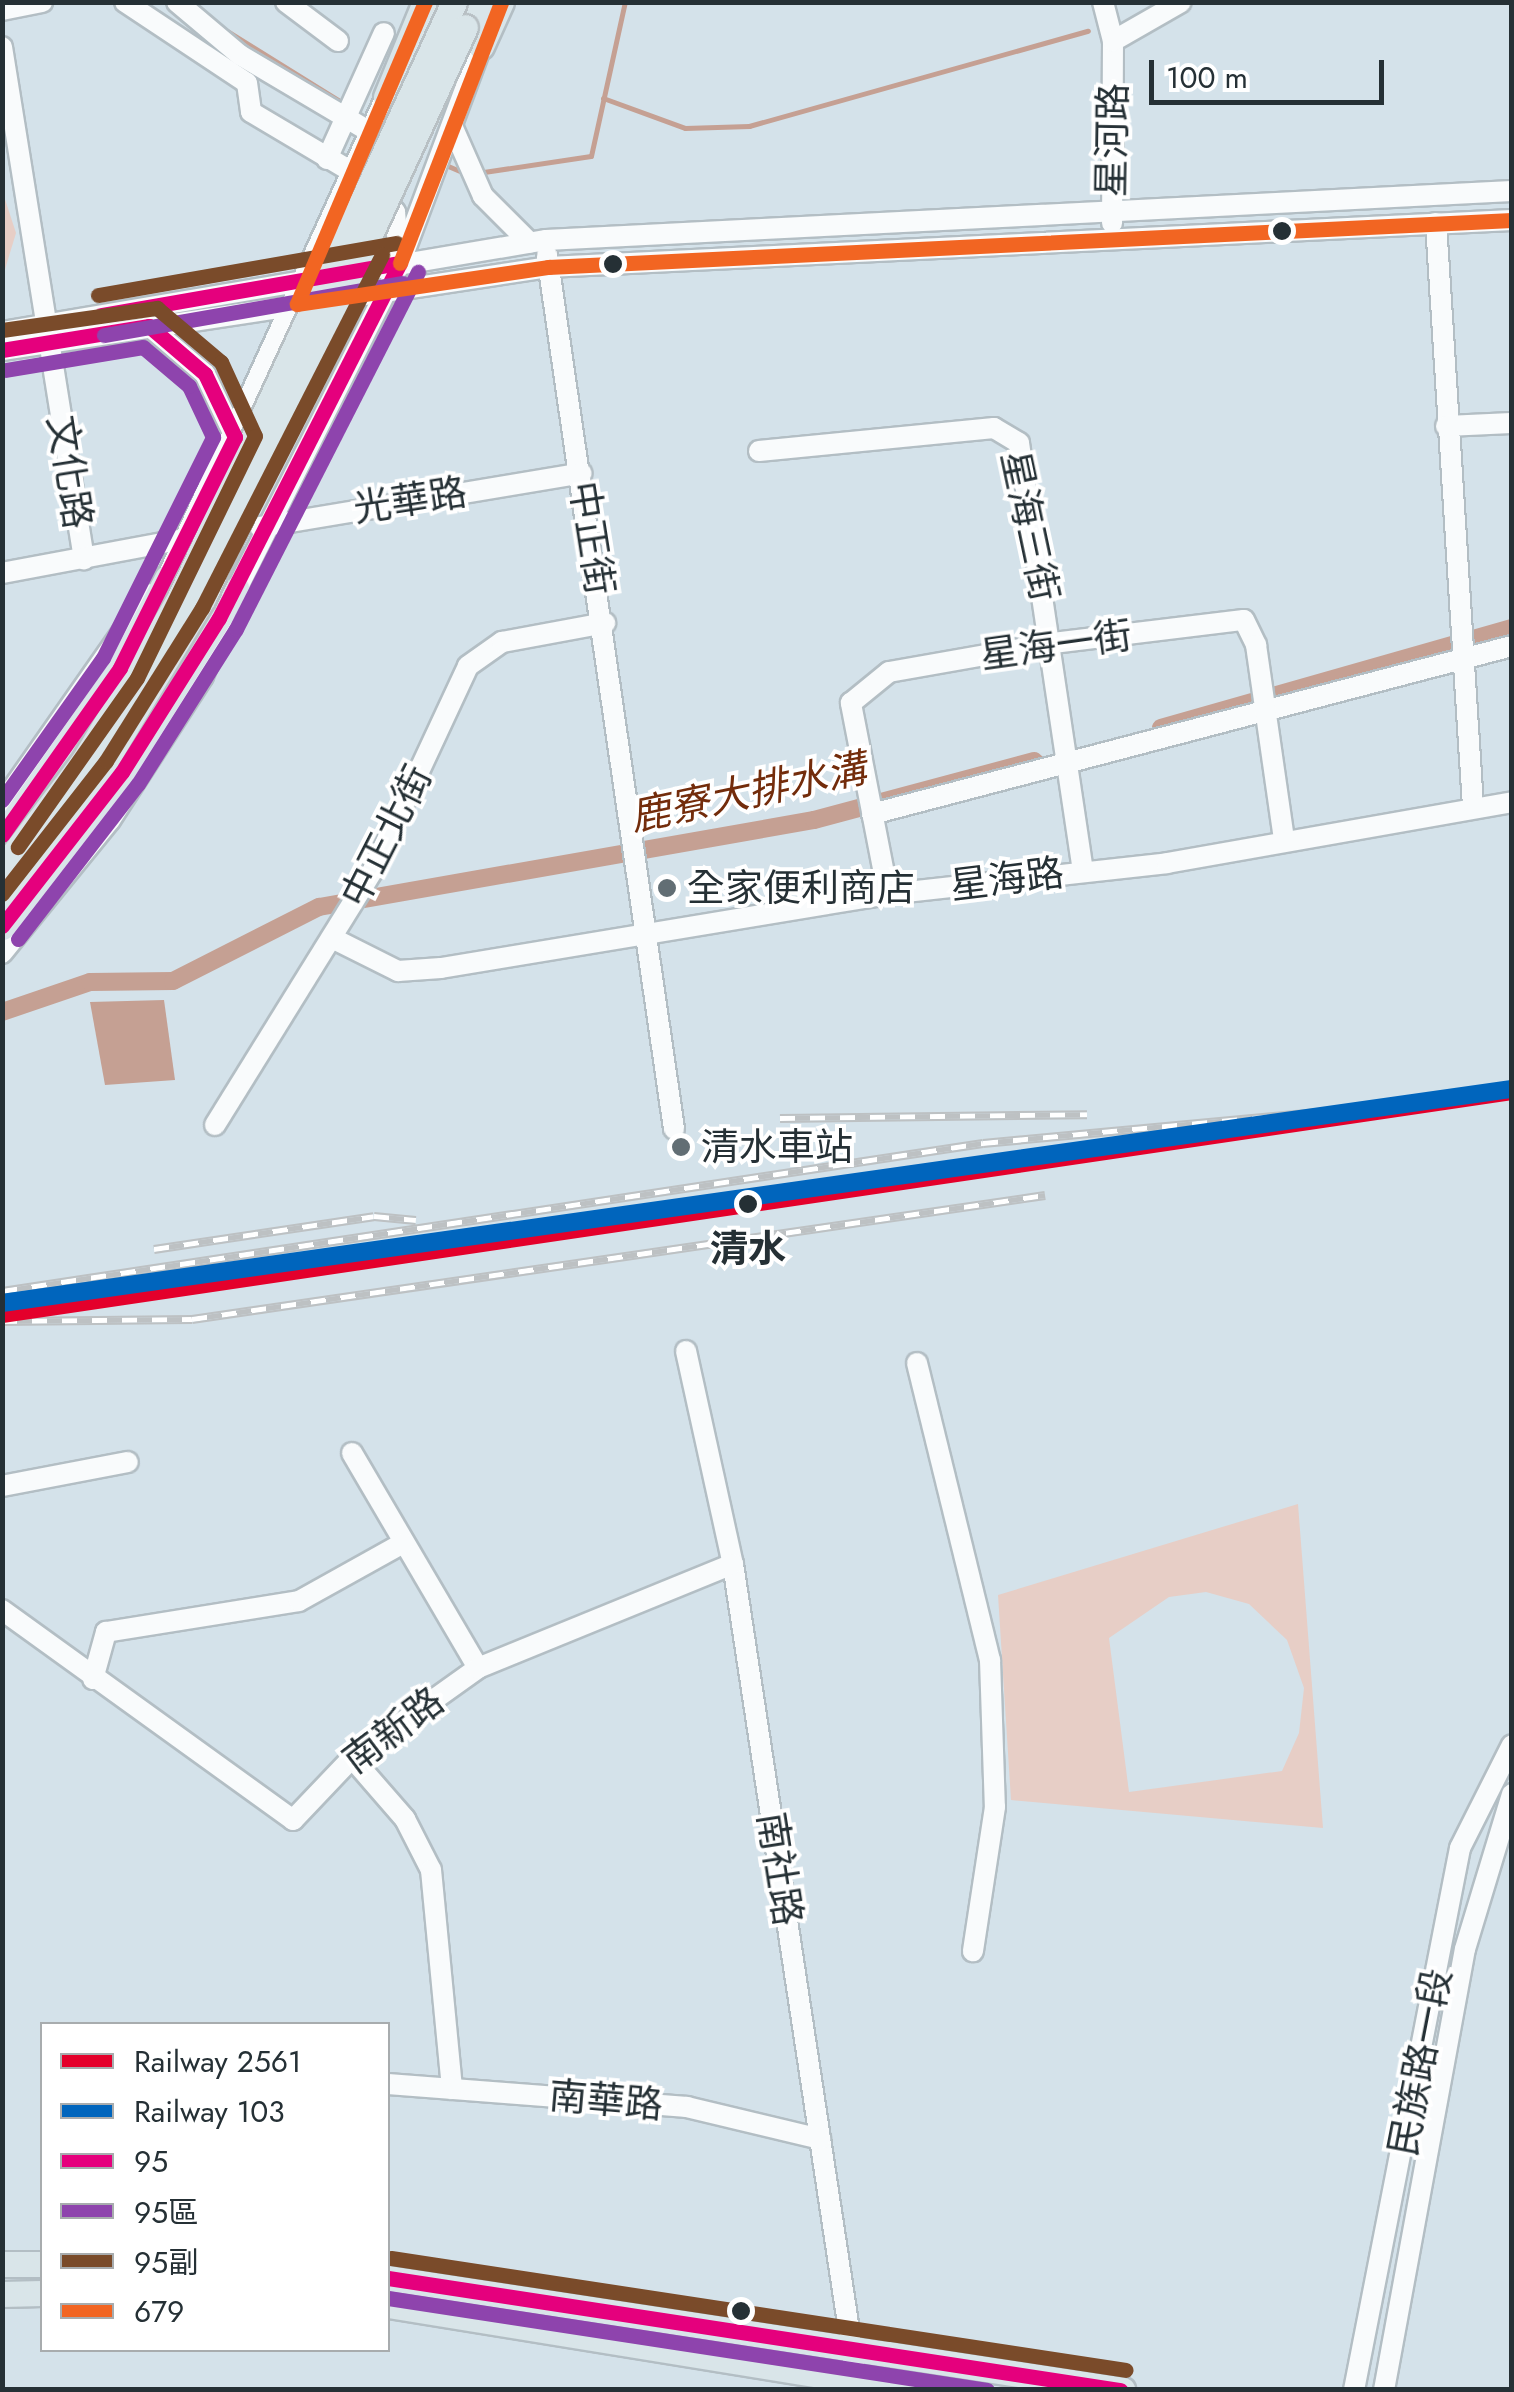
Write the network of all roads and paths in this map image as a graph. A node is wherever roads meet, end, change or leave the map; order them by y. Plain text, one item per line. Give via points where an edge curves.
1 (42, 2) edge
2 (125, 2) edge
3 (177, 2) edge
4 (286, 2) edge
5 (425, 2) edge
6 (454, 2) edge
7 (475, 2) edge
8 (501, 2) edge
9 (1103, 2) edge
10 (1181, 2) edge
11 (2, 10) edge
12 (384, 33) dead end
13 (338, 41) dead end
14 (1114, 41) junction
15 (481, 46) joint
16 (2, 47) edge
17 (386, 97) joint
18 (341, 115) junction
19 (453, 128) junction
20 (370, 132) junction
21 (327, 160) junction
22 (354, 176) junction
23 (1512, 191) edge
24 (1110, 211) junction
25 (1512, 220) edge
26 (1436, 224) junction
27 (1114, 240) junction
28 (538, 242) junction
29 (400, 264) junction
30 (548, 266) junction
31 (306, 278) junction
32 (387, 292) junction
33 (297, 304) junction
34 (148, 326) junction
35 (2, 332) edge
36 (51, 333) junction
37 (2, 350) edge
38 (1512, 423) edge
39 (1446, 426) junction
40 (235, 437) junction
41 (759, 451) dead end
42 (582, 474) junction
43 (269, 525) junction
44 (182, 538) junction
45 (84, 559) junction
46 (2, 573) edge
47 (168, 576) junction
48 (236, 588) junction
49 (605, 623) junction
50 (1054, 643) junction
51 (1512, 646) edge
52 (1459, 663) junction
53 (1261, 712) junction
54 (1072, 760) junction
55 (1512, 802) edge
56 (2, 804) edge
57 (1473, 806) junction
58 (872, 814) junction
59 (2, 836) edge
60 (1284, 840) junction
61 (2, 868) edge
62 (1083, 870) junction
63 (888, 894) junction
64 (2, 899) edge
65 (2, 926) edge
66 (332, 938) junction
67 (648, 938) junction
68 (2, 954) edge
69 (215, 1124) dead end
70 (674, 1129) dead end
71 (686, 1352) dead end
72 (917, 1363) dead end
73 (352, 1453) dead end
74 (128, 1462) dead end
75 (2, 1486) edge
76 (403, 1543) junction
77 (733, 1564) junction
78 (2, 1610) edge
79 (478, 1668) junction
80 (94, 1678) junction
81 (1512, 1745) edge
82 (352, 1758) junction
83 (1512, 1794) edge
84 (974, 1952) dead end
85 (390, 2084) edge
86 (452, 2089) junction
87 (820, 2138) junction
88 (2, 2264) edge
89 (40, 2264) edge
90 (390, 2278) edge
91 (40, 2293) edge
92 (2, 2294) edge
93 (390, 2306) edge
94 (850, 2347) junction
95 (857, 2385) edge
96 (912, 2390) edge
97 (1123, 2390) edge
98 (1354, 2390) edge
99 (1384, 2390) edge

1 - 11 street
2 - 21 street via 247,83 251,112
3 - 18 street via 240,55
4 - 13 street
5 - 17 main road
6 - 61 main road, bridge via 180,597 83,762
7 - 64 main road, bridge via 203,598 97,775
8 - 15 main road
9 - 14 street, 星河路
10 - 14 street, 星河路
12 - 18 street
14 - 24 street, 星河路
15 - 19 street
16 - 36 street, 文化路
17 - 20 street
18 - 20 street
18 - 21 street
19 - 28 street via 483,196
19 - 29 street
20 - 22 street
21 - 22 street
22 - 29 street via 395,212
22 - 31 street
23 - 24 street
24 - 27 street, 星河路
24 - 28 street
25 - 26 street
26 - 27 street
26 - 39 street
27 - 30 street
28 - 29 street
28 - 30 street, 中正街
29 - 31 street
29 - 32 street
30 - 32 street
30 - 42 street, 中正街
31 - 33 street
31 - 36 street
32 - 33 street
32 - 43 street
33 - 34 street
33 - 40 street
34 - 36 street
34 - 40 street via 205,374
35 - 36 street
36 - 37 street
36 - 45 street, 文化路
38 - 39 street
39 - 52 street
40 - 44 street
41 - 50 street, 星海三街 via 1008,431 1019,443
42 - 43 street, 光華路
42 - 49 street, 中正街
43 - 44 street, 光華路
43 - 48 street
44 - 45 street, 光華路
44 - 47 street
45 - 46 street, 光華路
47 - 56 street
47 - 59 main road via 120,668
48 - 65 main road via 122,772
48 - 68 street via 203,676 155,752
49 - 66 street, 中正北街 via 502,642 468,666
49 - 67 street, 中正街
50 - 53 street, 星海一街 via 1244,620 1256,645
50 - 54 street, 星海三街
50 - 58 street, 星海一街 via 889,672 863,686 851,702
51 - 52 street
52 - 53 street
52 - 57 street
53 - 54 street
53 - 60 street, 星海一街
54 - 58 street
54 - 62 street, 星海三街
55 - 57 street, 星海路
57 - 60 street, 星海路
58 - 63 street, 星海一街
60 - 62 street, 星海路
62 - 63 street, 星海路
63 - 67 street, 星海路
66 - 67 street, 星海路 via 398,971
66 - 69 street, 中正北街
67 - 70 street, 中正街
71 - 77 street, 南社路
72 - 84 street via 990,1660 996,1807
73 - 76 street
74 - 75 street
76 - 79 street
76 - 80 street via 299,1601 106,1632
77 - 79 street, 南新路
77 - 87 street, 南社路
78 - 80 street
79 - 82 street, 南新路
80 - 82 street, 南新路 via 293,1820
81 - 98 street, 民族路一段 via 1460,1848
82 - 86 street via 405,1819 431,1870
83 - 99 street, 民族路一段 via 1465,1950
85 - 86 street, 南華路
86 - 87 street, 南華路 via 688,2107
87 - 94 street, 南社路
88 - 89 main road
90 - 94 main road
91 - 92 main road
93 - 95 main road
94 - 95 street, 南社路
94 - 97 main road
95 - 96 main road

